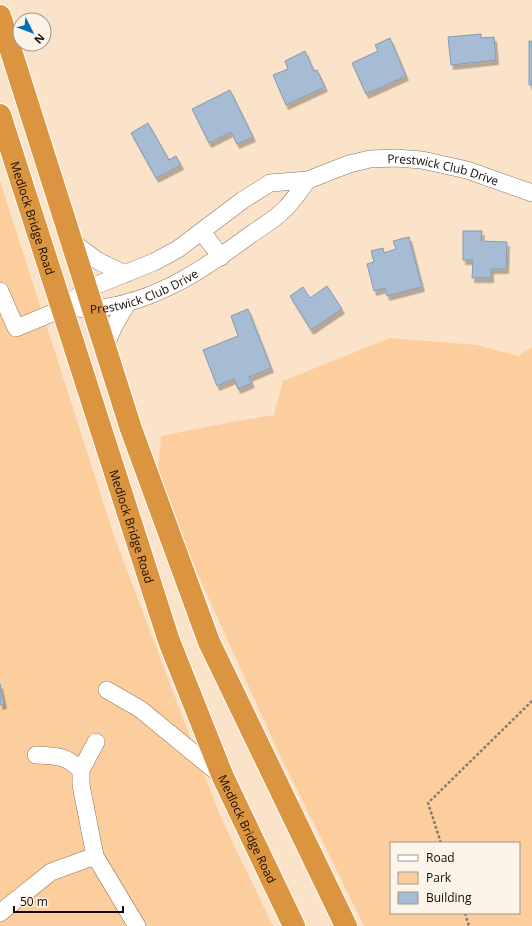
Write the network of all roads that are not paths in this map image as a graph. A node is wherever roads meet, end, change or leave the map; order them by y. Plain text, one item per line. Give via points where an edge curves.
1 (0, 16) edge
2 (0, 115) edge
3 (308, 180) junction
4 (532, 193) edge
5 (202, 232) junction
6 (71, 241) junction
7 (221, 257) junction
8 (125, 274) junction
9 (0, 291) edge
10 (90, 299) junction
11 (128, 302) junction
12 (62, 309) junction
13 (105, 347) junction
14 (107, 690) dead end
15 (96, 742) dead end
16 (36, 755) dead end
17 (81, 770) junction
18 (223, 777) junction
19 (95, 856) junction
20 (0, 913) edge
21 (137, 926) edge
22 (294, 926) edge
23 (346, 926) edge

1 - 6 highway
2 - 12 highway, Medlock Bridge Road
3 - 4 street, Prestwick Club Drive via 349,164 396,158 422,160 466,170
3 - 5 street, Prestwick Club Drive via 270,183
3 - 7 street, Prestwick Club Drive via 285,210
5 - 7 street
5 - 8 street, Prestwick Club Drive via 178,249
6 - 8 street, Prestwick Club Drive via 98,261
6 - 10 highway
7 - 11 street, Prestwick Club Drive via 160,291
8 - 10 street, Prestwick Club Drive
9 - 12 street via 16,328
10 - 11 street, Prestwick Club Drive
10 - 12 street, Prestwick Club Drive
10 - 13 highway
11 - 13 street
12 - 18 highway, Medlock Bridge Road via 169,641
13 - 23 highway via 131,429 209,642
14 - 18 street via 140,709
15 - 17 street
16 - 17 street via 62,757
17 - 19 street via 81,785
18 - 22 highway, Medlock Bridge Road
19 - 20 street via 51,872
19 - 21 street

